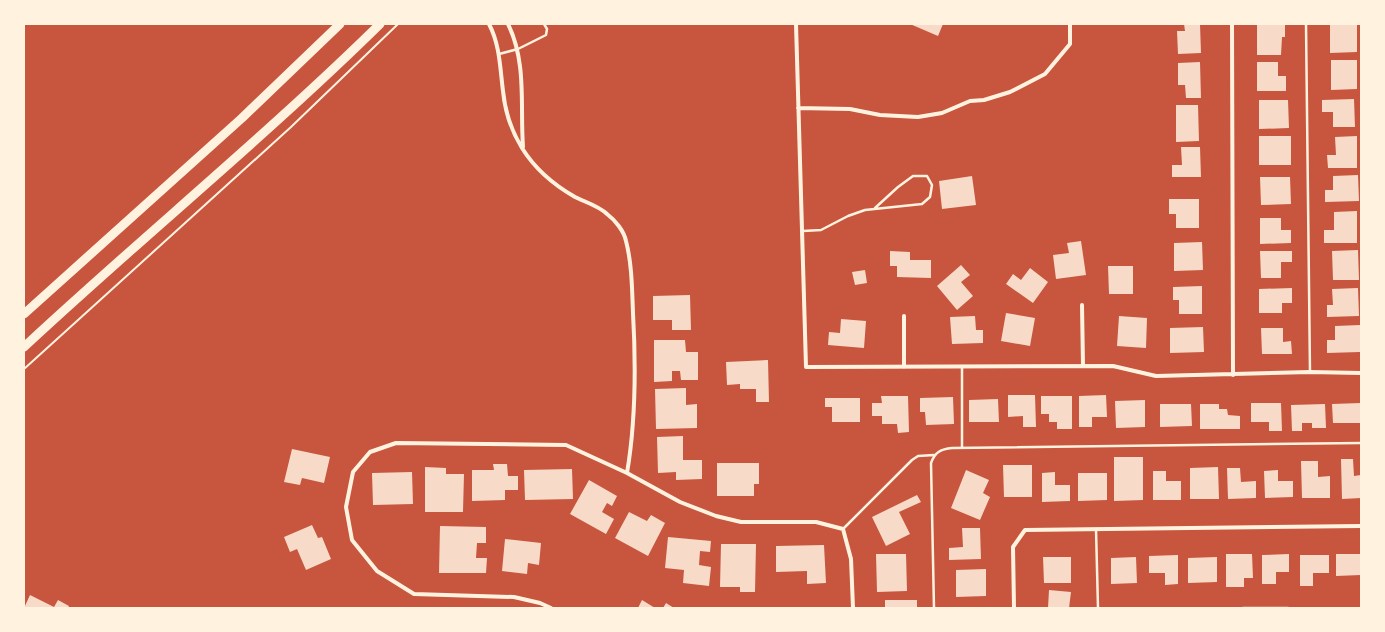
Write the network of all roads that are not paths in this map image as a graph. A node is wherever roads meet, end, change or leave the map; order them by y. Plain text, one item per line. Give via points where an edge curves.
1 (340, 24) edge
2 (380, 24) edge
3 (489, 24) edge
4 (508, 24) edge
5 (544, 24) edge
6 (796, 24) edge
7 (1070, 24) edge
8 (1232, 24) edge
9 (1306, 24) edge
10 (518, 49) junction
11 (499, 54) junction
12 (798, 108) junction
13 (523, 149) junction
14 (875, 208) junction
15 (803, 231) junction
16 (1082, 305) dead end
17 (24, 314) edge
18 (904, 316) dead end
19 (24, 347) edge
20 (904, 366) junction
21 (962, 366) junction
22 (1083, 366) junction
23 (1310, 372) junction
24 (1361, 373) edge
25 (1233, 374) junction
26 (1361, 443) edge
27 (962, 448) junction
28 (934, 455) junction
29 (627, 473) junction
30 (1361, 526) edge
31 (843, 529) junction
32 (1096, 529) junction
33 (551, 608) edge
34 (853, 608) edge
35 (934, 608) edge
36 (1014, 608) edge
37 (1098, 608) edge
38 (1243, 608) edge
39 (1288, 608) edge

1 - 17 main road via 242,118
2 - 19 main road via 331,72
3 - 11 street
4 - 10 street
5 - 10 lane via 547,29 546,35
6 - 12 street
7 - 12 street via 1070,44 1045,74 1010,92 984,100 970,100 942,113 918,117 880,115 850,109
8 - 25 street
9 - 23 lane
10 - 11 lane
10 - 13 street
11 - 13 street via 506,108
12 - 15 street
13 - 29 street via 537,168 554,184 607,213 626,239 631,270 635,351 633,439
14 - 14 lane via 922,204 930,197 932,185 927,176 913,176
14 - 15 lane via 848,216 821,230
15 - 20 street via 806,367
16 - 22 street
18 - 20 street
20 - 21 street
21 - 22 street
21 - 27 lane
22 - 25 street via 1113,366 1156,376
23 - 24 street
23 - 25 street
26 - 27 lane
27 - 28 lane via 942,449
28 - 31 lane via 918,456 912,460
28 - 35 lane via 931,463
29 - 31 street via 680,502 716,516 741,522 816,522
29 - 33 street via 566,445 533,443 396,443 370,452 353,472 346,507 352,540 377,571 414,594 514,597
30 - 32 street
31 - 34 street via 851,559
32 - 36 street via 1024,530 1013,547
32 - 37 lane
38 - 39 lane

